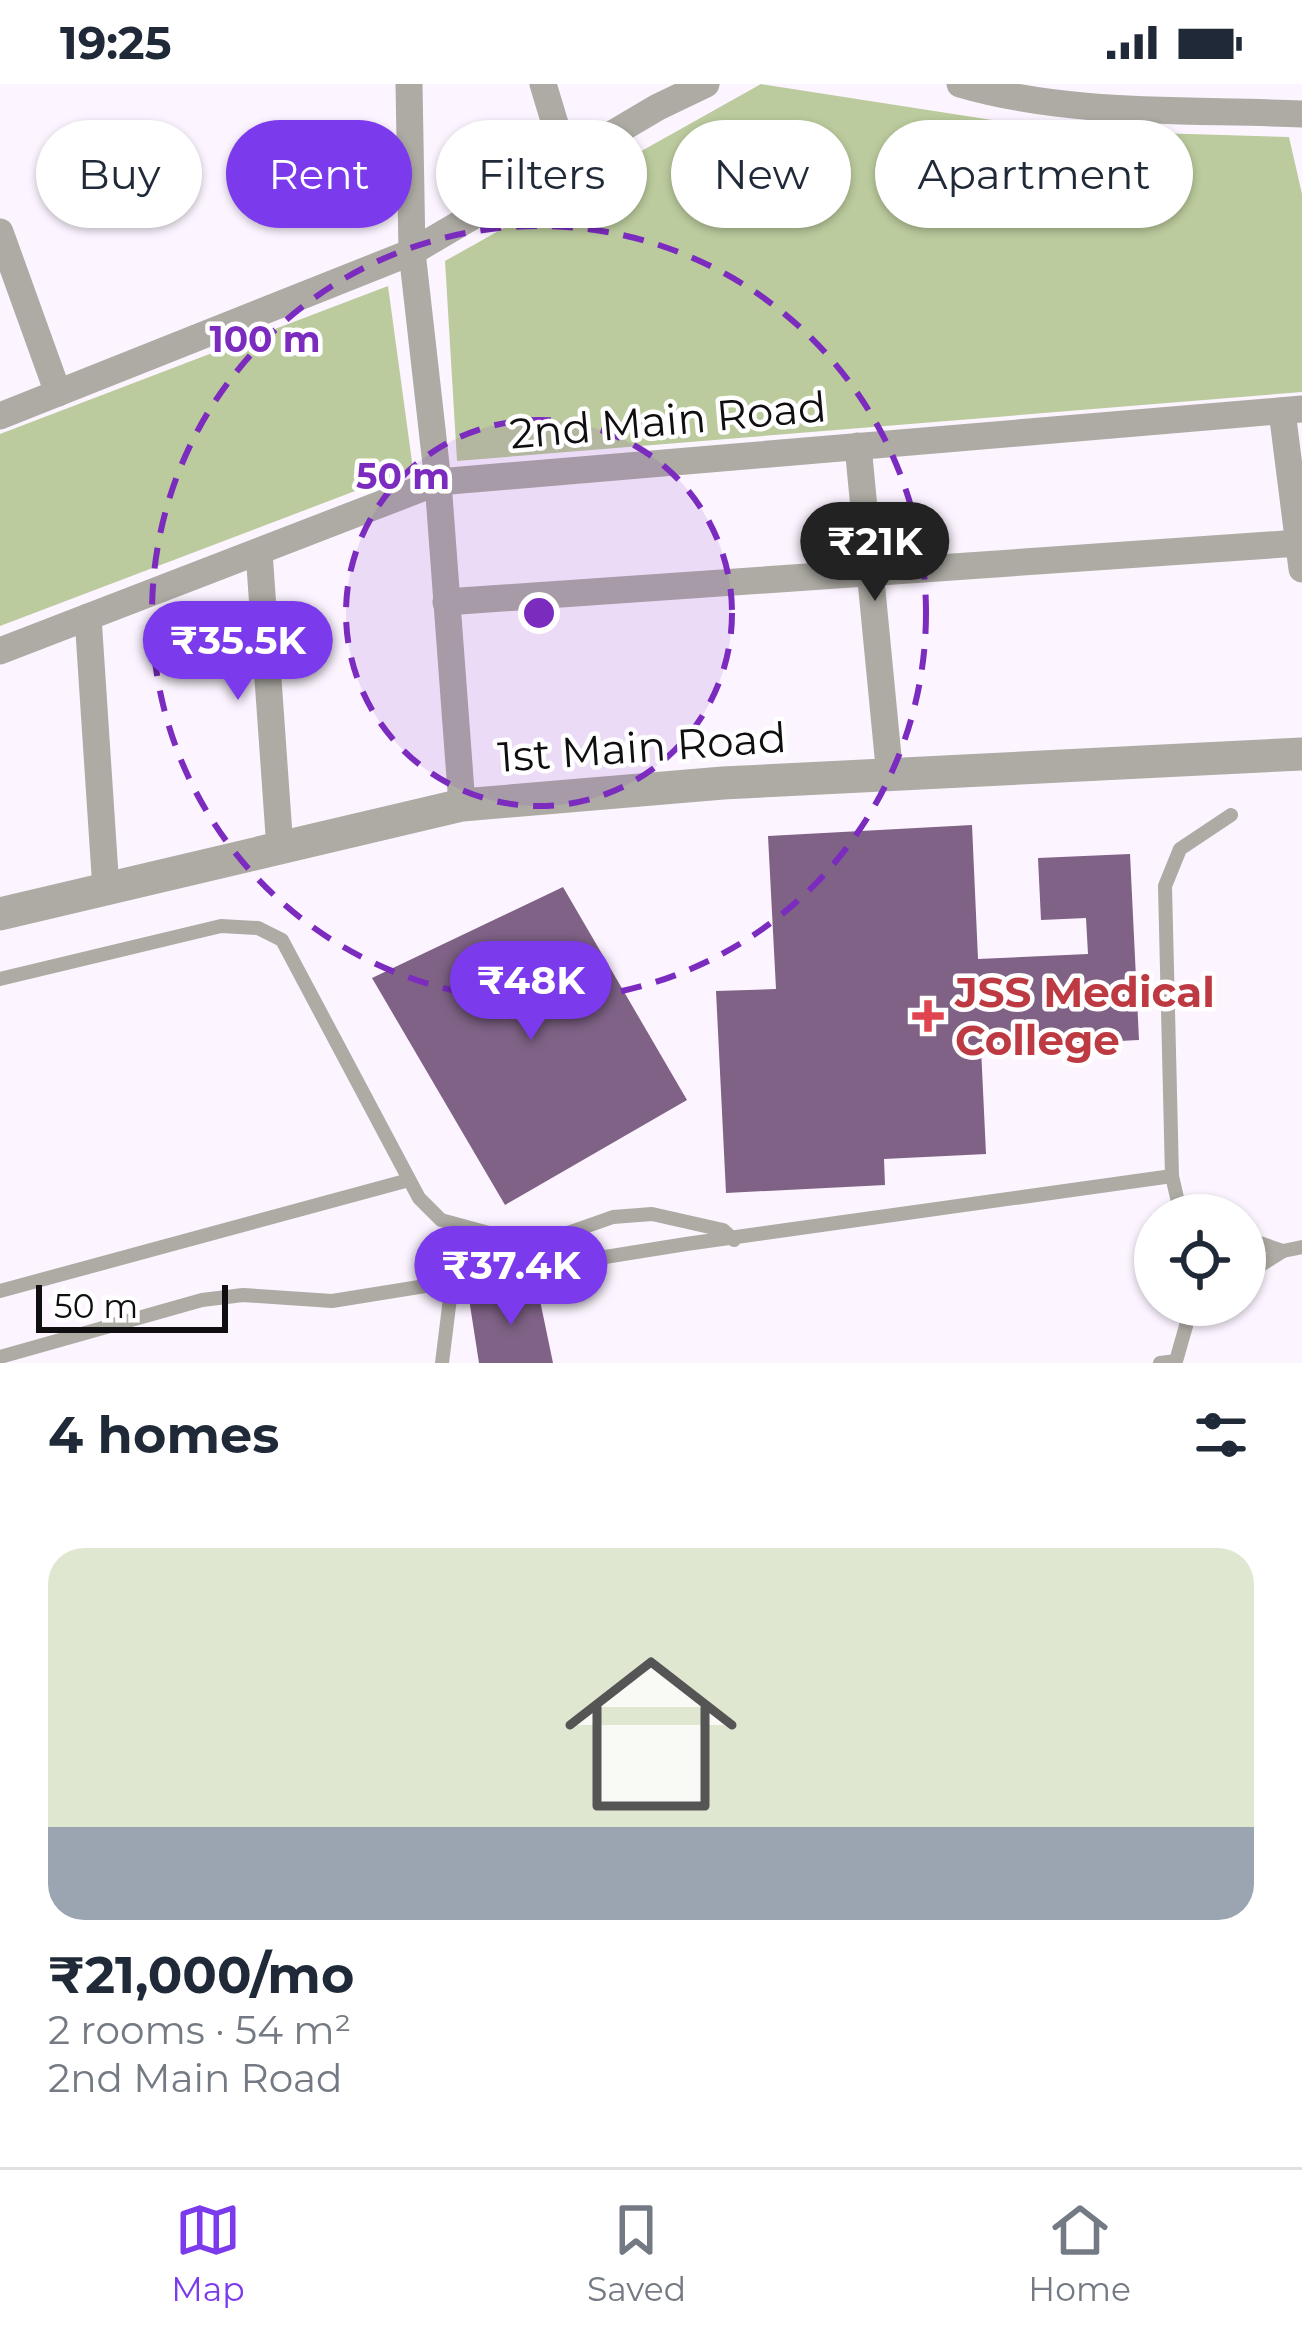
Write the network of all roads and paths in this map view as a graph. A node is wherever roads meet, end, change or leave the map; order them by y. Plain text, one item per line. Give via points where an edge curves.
1 (409, 84) edge
2 (543, 84) edge
3 (706, 84) edge
4 (960, 84) edge
5 (993, 89) edge
6 (1107, 95) edge
7 (653, 96) edge
8 (1213, 97) edge
9 (1302, 113) edge
10 (554, 120) edge
11 (620, 120) edge
12 (452, 228) edge
13 (0, 232) edge
14 (412, 252) junction
15 (58, 393) junction
16 (1292, 410) edge
17 (0, 416) edge
18 (858, 446) junction
19 (438, 482) junction
20 (259, 552) junction
21 (1300, 556) edge
22 (870, 573) junction
23 (446, 602) junction
24 (88, 617) junction
25 (0, 650) edge
26 (1302, 754) edge
27 (890, 777) junction
28 (462, 805) junction
29 (1231, 815) dead end
30 (280, 849) junction
31 (106, 890) junction
32 (0, 914) edge
33 (0, 979) edge
34 (1172, 1176) junction
35 (410, 1180) junction
36 (1176, 1194) edge
37 (734, 1240) junction
38 (1266, 1245) edge
39 (1302, 1247) edge
40 (1283, 1251) junction
41 (1266, 1262) edge
42 (452, 1282) junction
43 (0, 1291) edge
44 (1186, 1326) edge
45 (0, 1357) edge
46 (1171, 1362) edge
47 (442, 1363) edge

1 - 14 street
2 - 10 street
3 - 7 street
4 - 5 street
5 - 6 street
6 - 8 street
7 - 11 street
8 - 9 street
12 - 14 street
13 - 15 street
14 - 15 street
14 - 19 street
15 - 17 street
16 - 18 street, 2nd Main Road
16 - 21 street
18 - 19 street, 2nd Main Road
18 - 22 street
19 - 20 street, 2nd Main Road
19 - 23 street
20 - 24 street, 2nd Main Road
20 - 30 street
21 - 22 street
22 - 23 street
22 - 27 street
23 - 28 street
24 - 25 street, 2nd Main Road
24 - 31 street
26 - 27 street, 1st Main Road
27 - 28 street, 1st Main Road
28 - 30 street, 1st Main Road
29 - 34 lane via 1180,849 1166,886
30 - 31 street, 1st Main Road
31 - 32 street, 1st Main Road
33 - 35 lane via 221,926 258,928 282,940
34 - 36 lane
34 - 37 lane
35 - 37 lane via 441,1220 507,1238 559,1236 652,1214 723,1230
35 - 43 lane
37 - 42 lane
38 - 40 lane
39 - 40 lane
40 - 41 lane
42 - 45 lane via 332,1301 202,1300
42 - 47 lane
44 - 46 lane

